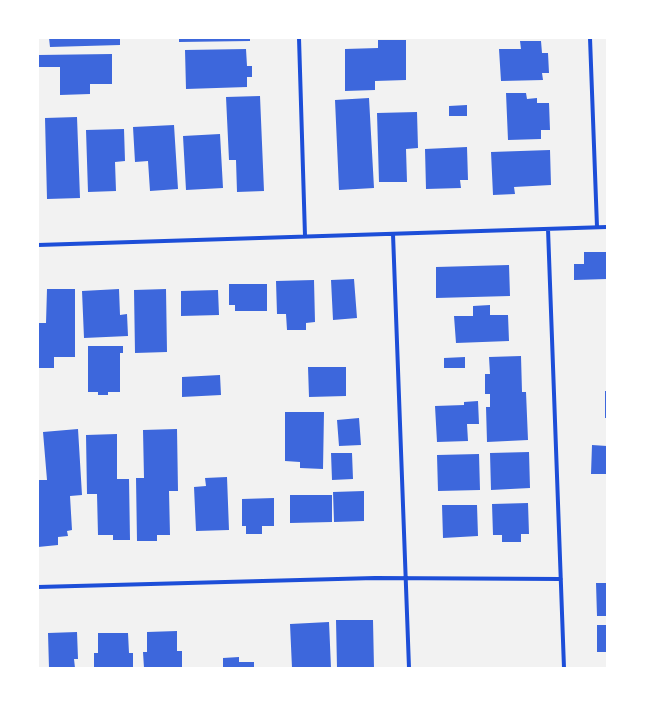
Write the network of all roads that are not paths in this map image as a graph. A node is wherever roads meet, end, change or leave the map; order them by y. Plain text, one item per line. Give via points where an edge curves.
1 (299, 38) edge
2 (590, 38) edge
3 (596, 227) junction
4 (607, 227) edge
5 (548, 229) junction
6 (393, 234) junction
7 (304, 236) junction
8 (38, 245) edge
9 (405, 578) junction
10 (561, 579) junction
11 (38, 587) edge
12 (409, 668) edge
13 (564, 668) edge

1 - 7 street
2 - 3 street
3 - 4 street
3 - 5 street
5 - 6 street
5 - 10 street
6 - 7 street
6 - 9 street
7 - 8 street
9 - 10 street
9 - 11 street
9 - 12 street
10 - 13 street

